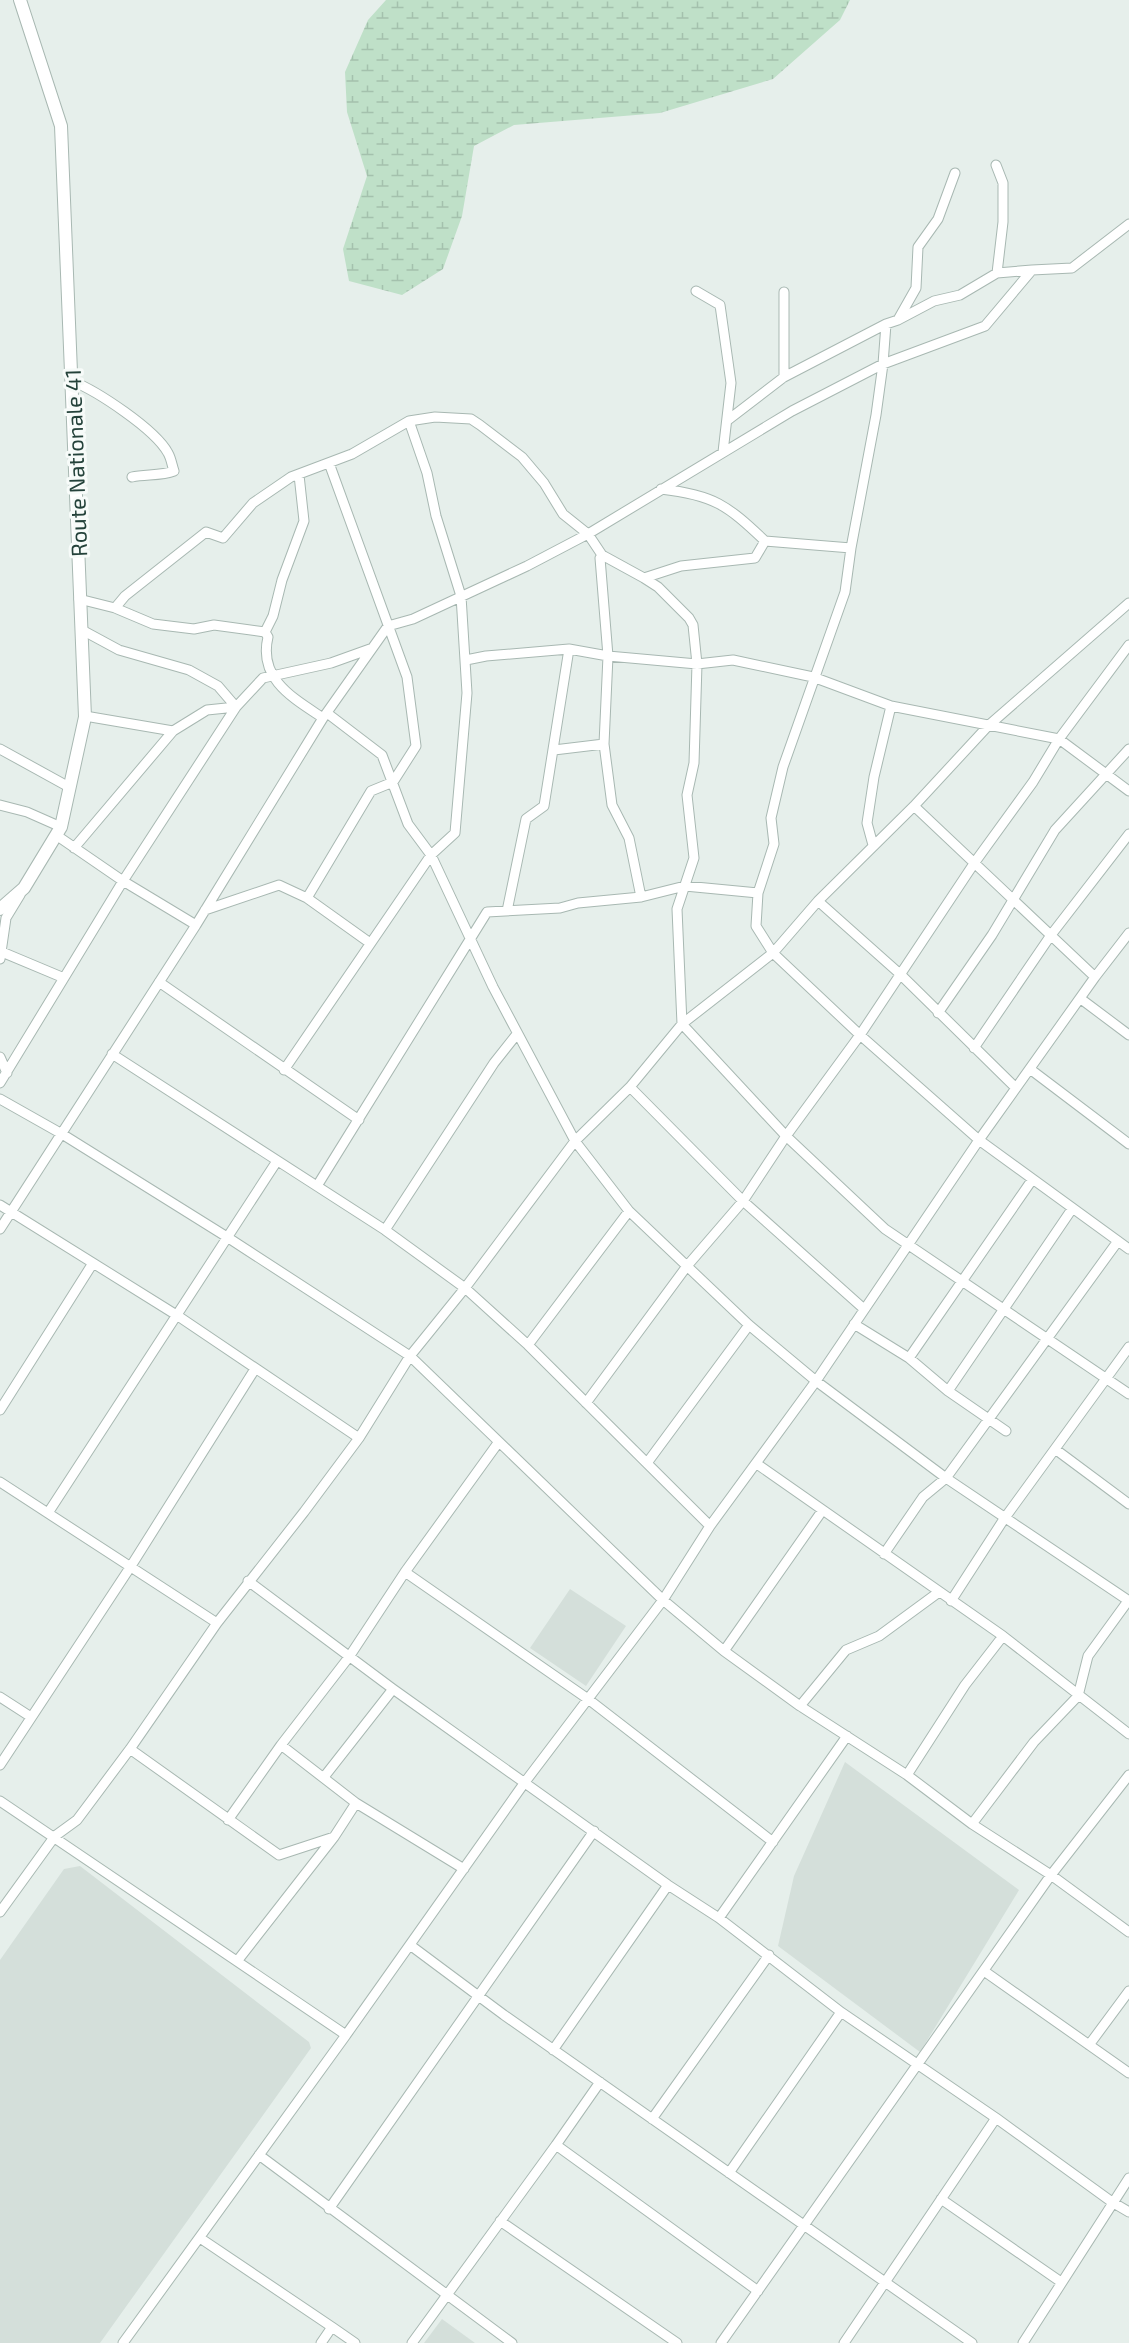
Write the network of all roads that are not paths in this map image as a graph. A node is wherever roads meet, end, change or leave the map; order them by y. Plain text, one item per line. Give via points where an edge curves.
1 (20, 0) edge
2 (996, 165) dead end
3 (955, 173) dead end
4 (1129, 224) edge
5 (1032, 270) junction
6 (997, 273) junction
7 (696, 291) dead end
8 (784, 292) dead end
9 (898, 320) junction
10 (886, 324) junction
11 (884, 364) junction
12 (784, 377) junction
13 (72, 381) junction
14 (728, 420) junction
15 (409, 421) junction
16 (723, 452) junction
17 (329, 463) junction
18 (299, 475) junction
19 (132, 477) dead end
20 (661, 489) junction
21 (588, 534) junction
22 (765, 541) junction
23 (851, 548) junction
24 (602, 555) junction
25 (644, 578) junction
26 (461, 596) junction
27 (79, 599) junction
28 (1129, 603) edge
29 (115, 608) junction
30 (388, 626) junction
31 (82, 630) junction
32 (265, 632) junction
33 (1129, 645) edge
34 (569, 649) junction
35 (370, 650) junction
36 (608, 656) junction
37 (466, 660) junction
38 (697, 664) junction
39 (273, 677) junction
40 (813, 677) junction
41 (891, 706) junction
42 (236, 707) junction
43 (325, 715) junction
44 (85, 716) junction
45 (988, 726) junction
46 (173, 731) junction
47 (1059, 740) junction
48 (604, 744) junction
49 (0, 749) edge
50 (1129, 749) edge
51 (554, 750) junction
52 (1106, 774) junction
53 (393, 782) junction
54 (69, 787) junction
55 (1129, 791) edge
56 (0, 805) edge
57 (914, 806) junction
58 (59, 831) junction
59 (1129, 834) edge
60 (873, 845) junction
61 (74, 848) junction
62 (431, 855) junction
63 (975, 862) junction
64 (123, 880) junction
65 (684, 886) junction
66 (24, 888) junction
67 (758, 893) junction
68 (641, 897) junction
69 (307, 898) junction
70 (1012, 898) junction
71 (818, 901) junction
72 (0, 909) edge
73 (206, 910) junction
74 (507, 910) junction
75 (196, 925) junction
76 (1129, 933) edge
77 (1051, 935) junction
78 (471, 939) junction
79 (370, 943) junction
80 (1125, 945) edge
81 (773, 953) junction
82 (1, 956) edge
83 (900, 974) junction
84 (1095, 977) junction
85 (64, 978) junction
86 (159, 982) junction
87 (1081, 999) junction
88 (938, 1012) junction
89 (682, 1024) junction
90 (517, 1034) junction
91 (860, 1035) junction
92 (1129, 1035) edge
93 (974, 1048) junction
94 (112, 1054) junction
95 (0, 1057) edge
96 (1030, 1069) junction
97 (284, 1070) junction
98 (7, 1072) junction
99 (0, 1083) edge
100 (630, 1087) junction
101 (1016, 1088) junction
102 (0, 1099) edge
103 (359, 1120) junction
104 (62, 1134) junction
105 (786, 1136) junction
106 (979, 1140) junction
107 (575, 1141) junction
108 (1129, 1143) edge
109 (278, 1161) junction
110 (1032, 1180) junction
111 (317, 1186) junction
112 (743, 1201) junction
113 (0, 1205) edge
114 (1072, 1209) junction
115 (12, 1211) junction
116 (629, 1211) junction
117 (0, 1229) edge
118 (385, 1230) junction
119 (227, 1237) junction
120 (1118, 1241) junction
121 (908, 1244) junction
122 (1129, 1249) edge
123 (93, 1263) junction
124 (687, 1266) junction
125 (962, 1281) junction
126 (465, 1288) junction
127 (1004, 1308) junction
128 (864, 1309) junction
129 (178, 1316) junction
130 (854, 1324) junction
131 (749, 1325) junction
132 (1048, 1338) junction
133 (528, 1345) junction
134 (1129, 1347) edge
135 (410, 1356) junction
136 (909, 1358) junction
137 (255, 1369) junction
138 (1107, 1378) junction
139 (816, 1381) junction
140 (948, 1391) junction
141 (1129, 1394) edge
142 (586, 1403) junction
143 (0, 1410) edge
144 (990, 1418) junction
145 (1006, 1431) dead end
146 (358, 1438) junction
147 (498, 1443) junction
148 (1055, 1449) junction
149 (647, 1463) junction
150 (757, 1464) junction
151 (946, 1478) junction
152 (0, 1482) edge
153 (1129, 1504) edge
154 (822, 1511) junction
155 (48, 1513) junction
156 (1005, 1520) junction
157 (710, 1526) junction
158 (884, 1554) junction
159 (131, 1566) junction
160 (405, 1572) junction
161 (248, 1581) junction
162 (939, 1592) junction
163 (663, 1599) junction
164 (951, 1601) junction
165 (1129, 1601) edge
166 (217, 1623) junction
167 (1003, 1636) junction
168 (724, 1651) junction
169 (349, 1657) junction
170 (393, 1689) junction
171 (1078, 1695) junction
172 (0, 1696) edge
173 (588, 1699) junction
174 (800, 1706) junction
175 (31, 1717) junction
176 (1129, 1734) edge
177 (847, 1737) junction
178 (280, 1746) junction
179 (130, 1749) junction
180 (0, 1765) edge
181 (907, 1775) junction
182 (1129, 1775) edge
183 (324, 1777) junction
184 (525, 1782) junction
185 (0, 1801) edge
186 (356, 1803) junction
187 (228, 1820) junction
188 (972, 1824) junction
189 (594, 1831) junction
190 (55, 1836) junction
191 (334, 1837) junction
192 (773, 1842) junction
193 (464, 1869) junction
194 (1051, 1875) junction
195 (668, 1885) junction
196 (0, 1912) edge
197 (719, 1918) junction
198 (1129, 1932) edge
199 (410, 1945) junction
200 (769, 1955) junction
201 (238, 1960) junction
202 (984, 1971) junction
203 (1129, 1991) edge
204 (478, 1997) junction
205 (841, 2012) junction
206 (346, 2035) junction
207 (1089, 2046) junction
208 (553, 2050) junction
209 (917, 2065) junction
210 (1129, 2073) edge
211 (600, 2082) junction
212 (996, 2118) junction
213 (652, 2119) junction
214 (556, 2145) junction
215 (259, 2156) junction
216 (729, 2173) junction
217 (1129, 2178) edge
218 (941, 2199) junction
219 (1112, 2202) junction
220 (329, 2208) junction
221 (1129, 2212) edge
222 (500, 2221) junction
223 (803, 2227) junction
224 (200, 2238) junction
225 (1061, 2282) junction
226 (884, 2284) junction
227 (758, 2291) junction
228 (449, 2295) junction
229 (333, 2327) junction
230 (956, 2339) edge
231 (123, 2343) edge
232 (321, 2343) edge
233 (355, 2343) edge
234 (412, 2343) edge
235 (512, 2343) edge
236 (677, 2343) edge
237 (721, 2343) edge
238 (844, 2343) edge
239 (972, 2343) edge
240 (1023, 2343) edge

1 - 13 street, Route Nationale 41 via 62,126
2 - 6 street via 1004,183
3 - 9 street via 938,219 918,247 916,288
4 - 5 street via 1072,268
5 - 6 street
5 - 11 street via 985,326
6 - 9 street via 960,295 934,301
7 - 14 street via 720,305 730,383
8 - 12 street
9 - 10 street
10 - 11 street
10 - 12 street
11 - 16 street
11 - 23 street
12 - 14 street
13 - 19 street via 92,389 152,434 168,453 174,471
13 - 27 street, Route Nationale 41
14 - 16 street
15 - 17 street
15 - 21 street via 435,417 471,419 480,424 522,457 563,514
15 - 26 street
16 - 20 street
17 - 18 street
17 - 30 street
18 - 29 street via 253,503 223,538 206,532
18 - 32 street via 304,521
20 - 21 street
20 - 22 street via 710,498 728,508
21 - 24 street
21 - 26 street
22 - 23 street
22 - 25 street via 755,558 681,566
23 - 40 street via 845,592
24 - 25 street
24 - 36 street
25 - 38 street via 689,618
26 - 30 street via 413,619
26 - 37 street
27 - 29 street
27 - 31 street, Route Nationale 41
28 - 45 street
29 - 32 street via 153,624 194,629 214,625
30 - 35 street
30 - 53 street via 407,677 416,746
31 - 42 street via 119,650 189,670 218,686
31 - 44 street, Route Nationale 41
32 - 39 street via 265,650
33 - 47 street
34 - 36 street
34 - 37 street
34 - 51 street
35 - 39 street
35 - 43 street
36 - 38 street
36 - 48 street
37 - 62 street via 467,693 455,833
38 - 40 street via 733,660
38 - 65 street via 694,763 687,795 694,858
39 - 42 street via 263,678
39 - 43 street via 285,693
40 - 41 street
40 - 67 street via 783,767 771,818 774,844
41 - 45 street
41 - 60 street via 867,823
42 - 46 street via 207,710
42 - 64 street
43 - 53 street via 382,755
43 - 73 street
44 - 46 street
44 - 54 street, Route Nationale 41
45 - 47 street
45 - 57 street
46 - 61 street
47 - 52 street
47 - 63 street
48 - 51 street
48 - 68 street via 612,805 628,838
49 - 54 street
50 - 52 street
51 - 74 street via 544,806 526,819
52 - 55 street
52 - 70 street via 1055,830
53 - 62 street via 408,824
53 - 69 street via 371,791
54 - 58 street, Route Nationale 41
56 - 58 street via 27,812
57 - 60 street
57 - 63 street
58 - 61 street
58 - 66 street, Route Nationale 41
59 - 77 street
60 - 71 street
61 - 64 street
62 - 78 street
62 - 79 street
63 - 70 street
63 - 83 street
64 - 75 street
64 - 85 street
65 - 67 street
65 - 68 street
65 - 89 street via 677,909
66 - 72 street, Route Nationale 41
66 - 82 street via 6,918
67 - 81 street via 756,926
68 - 74 street via 560,908
69 - 73 street via 279,885
69 - 79 street
70 - 77 street
70 - 88 street via 992,935
71 - 81 street
71 - 83 street
73 - 75 street
74 - 78 street via 487,912
75 - 86 street
76 - 80 street
77 - 84 street
77 - 93 street
78 - 90 street
78 - 103 street
79 - 97 street
80 - 84 street
81 - 89 street
81 - 91 street
82 - 85 street
83 - 88 street
83 - 91 street
84 - 87 street
85 - 98 street
86 - 94 street
86 - 97 street
87 - 92 street
87 - 96 street
88 - 93 street
89 - 100 street
89 - 105 street
90 - 107 street
90 - 118 street
91 - 105 street
91 - 106 street
93 - 101 street
94 - 104 street
94 - 109 street
95 - 98 street
96 - 101 street
96 - 108 street
97 - 103 street
98 - 99 street
100 - 107 street
100 - 112 street
101 - 106 street
102 - 104 street
103 - 111 street
104 - 115 street
104 - 119 street
105 - 112 street
105 - 121 street via 885,1229
106 - 110 street
106 - 121 street
107 - 116 street
107 - 126 street
109 - 111 street
109 - 119 street
110 - 114 street
110 - 125 street
111 - 118 street
112 - 124 street
112 - 128 street
113 - 115 street
114 - 120 street
114 - 127 street
115 - 117 street
115 - 123 street
116 - 124 street
116 - 133 street
118 - 126 street
119 - 129 street
119 - 135 street
120 - 122 street
120 - 132 street
121 - 125 street
121 - 128 street
123 - 129 street
123 - 143 street
124 - 131 street
124 - 142 street
125 - 127 street
125 - 136 street
126 - 133 street
126 - 135 street
127 - 132 street
127 - 140 street
128 - 130 street
129 - 137 street
129 - 155 street
130 - 136 street
130 - 139 street
131 - 139 street
131 - 149 street
132 - 138 street
132 - 144 street
133 - 142 street
134 - 138 street
135 - 146 street
135 - 147 street
136 - 140 street
137 - 146 street
137 - 159 street
138 - 141 street
138 - 148 street
139 - 150 street
139 - 151 street
140 - 144 street
142 - 149 street
144 - 145 street
144 - 151 street
146 - 161 street
147 - 160 street
147 - 163 street
148 - 153 street
148 - 156 street
149 - 157 street
150 - 154 street
150 - 157 street
151 - 156 street
151 - 158 street via 923,1497
152 - 155 street
154 - 158 street
154 - 168 street
155 - 159 street
156 - 164 street
156 - 165 street
157 - 163 street
158 - 162 street
159 - 166 street
159 - 175 street
160 - 169 street
160 - 173 street
161 - 166 street
161 - 169 street
162 - 164 street
162 - 174 street via 879,1636 846,1650
163 - 168 street
163 - 173 street
164 - 167 street
165 - 171 street via 1088,1656
166 - 179 street
167 - 171 street
167 - 181 street via 965,1685
168 - 174 street
169 - 170 street
169 - 178 street
170 - 183 street
170 - 184 street
171 - 176 street
171 - 188 street via 1034,1742
172 - 175 street
173 - 184 street
173 - 192 street
174 - 177 street
175 - 180 street
177 - 181 street
177 - 192 street
178 - 183 street
178 - 187 street
179 - 187 street
179 - 190 street via 77,1820
181 - 188 street
182 - 194 street
183 - 186 street
184 - 189 street
184 - 193 street
185 - 190 street
186 - 191 street
186 - 193 street
187 - 191 street via 279,1855
188 - 194 street
189 - 195 street
189 - 204 street
190 - 196 street
190 - 201 street
191 - 201 street
192 - 197 street
193 - 199 street
194 - 198 street
194 - 202 street
195 - 197 street
195 - 208 street
197 - 200 street
199 - 204 street
199 - 206 street
200 - 205 street
200 - 213 street
201 - 206 street
202 - 207 street
202 - 209 street
203 - 207 street
204 - 208 street
204 - 220 street
205 - 209 street
205 - 216 street
206 - 215 street
207 - 210 street
208 - 211 street
209 - 212 street
209 - 223 street
211 - 213 street
211 - 214 street
212 - 218 street
212 - 219 street
213 - 216 street
214 - 222 street
214 - 227 street
215 - 220 street
215 - 224 street
216 - 223 street
217 - 219 street
218 - 225 street
218 - 226 street
219 - 221 street
219 - 225 street
220 - 228 street
222 - 228 street
222 - 236 street
223 - 226 street
223 - 227 street
224 - 229 street
224 - 231 street
225 - 240 street
226 - 230 street
226 - 238 street
227 - 237 street
228 - 234 street
228 - 235 street
229 - 232 street
229 - 233 street
230 - 239 street

